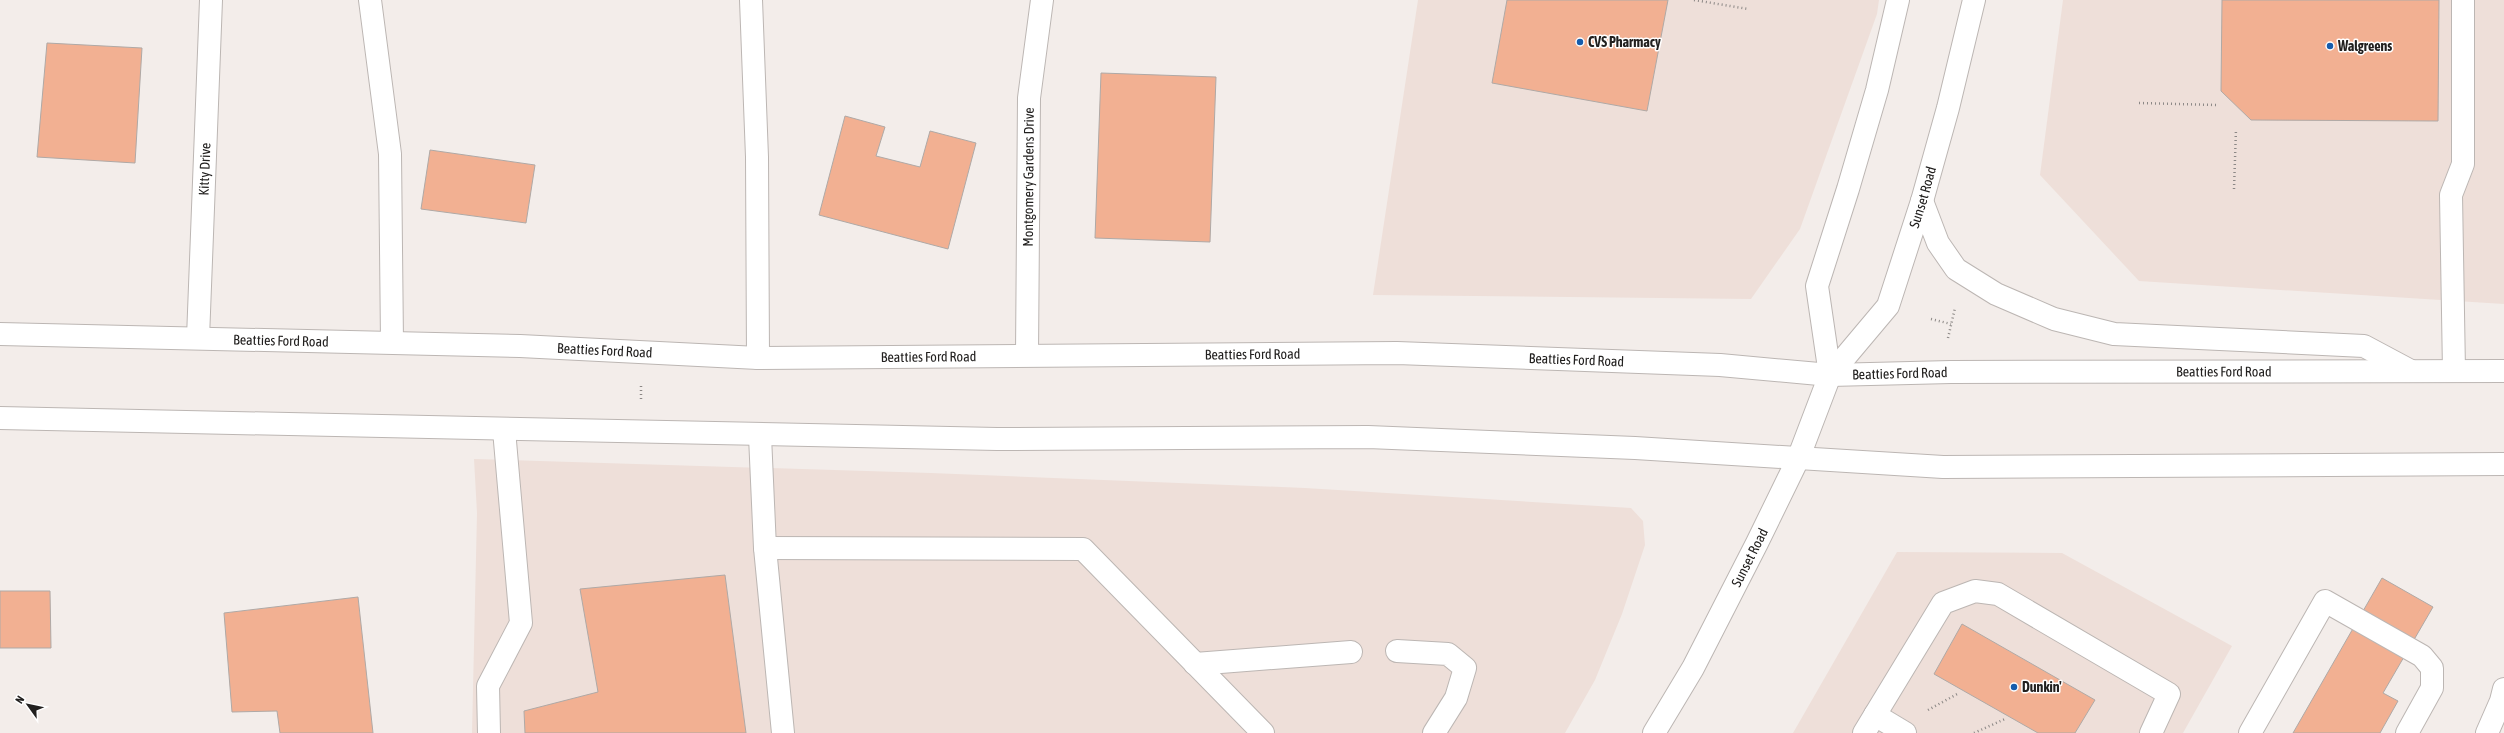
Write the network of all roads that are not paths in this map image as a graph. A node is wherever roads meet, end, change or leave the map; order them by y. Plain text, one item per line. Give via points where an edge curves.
1 (211, 0) edge
2 (370, 0) edge
3 (751, 0) edge
4 (1042, 0) edge
5 (1898, 0) edge
6 (1974, 0) edge
7 (2463, 0) edge
8 (1922, 201) junction
9 (0, 334) edge
10 (198, 338) junction
11 (392, 342) junction
12 (1027, 355) junction
13 (758, 358) junction
14 (2410, 371) junction
15 (2454, 371) junction
16 (2504, 371) edge
17 (1830, 375) junction
18 (0, 418) edge
19 (504, 430) junction
20 (760, 436) junction
21 (1798, 458) junction
22 (2504, 464) edge
23 (766, 548) junction
24 (1397, 651) dead end
25 (1351, 652) dead end
26 (1195, 664) junction
27 (2504, 689) edge
28 (1870, 724) edge
29 (489, 733) edge
30 (783, 733) edge
31 (1263, 733) edge
32 (1434, 733) edge
33 (1654, 733) edge
34 (1905, 733) edge
35 (2151, 733) edge
36 (2250, 733) edge
37 (2407, 733) edge
38 (2487, 733) edge

1 - 10 main road, Kitty Drive
2 - 11 main road via 390,154
3 - 13 main road via 757,157
4 - 12 main road, Montgomery Gardens Drive via 1028,98
5 - 17 main road, Sunset Road via 1877,90 1817,286
6 - 8 main road, Sunset Road
7 - 15 main road via 2463,164 2451,195
8 - 14 main road via 1938,243 1956,269 1996,294 2054,320 2114,334 2364,346
8 - 17 main road, Sunset Road via 1888,306
9 - 10 main road, Beatties Ford Road
10 - 11 main road, Beatties Ford Road
11 - 13 main road, Beatties Ford Road
12 - 13 main road, Beatties Ford Road
12 - 17 main road, Beatties Ford Road via 1397,353 1720,365
14 - 15 main road, Beatties Ford Road
14 - 17 main road, Beatties Ford Road via 1951,372
15 - 16 main road, Beatties Ford Road
17 - 21 main road, Sunset Road
18 - 19 main road
19 - 20 main road
19 - 29 main road via 521,623 488,686
20 - 21 main road via 998,439 1368,437 1635,448
20 - 23 main road
21 - 22 main road via 1944,466
21 - 33 main road, Sunset Road via 1693,668
23 - 26 main road via 1083,549
23 - 30 main road
24 - 32 main road via 1448,654 1465,668 1456,698
25 - 26 main road
26 - 31 main road
27 - 38 main road via 2502,701
28 - 34 main road
28 - 35 main road via 1943,603 1975,591 1998,594 2169,694
36 - 37 main road via 2325,601 2422,656 2432,668 2432,688

